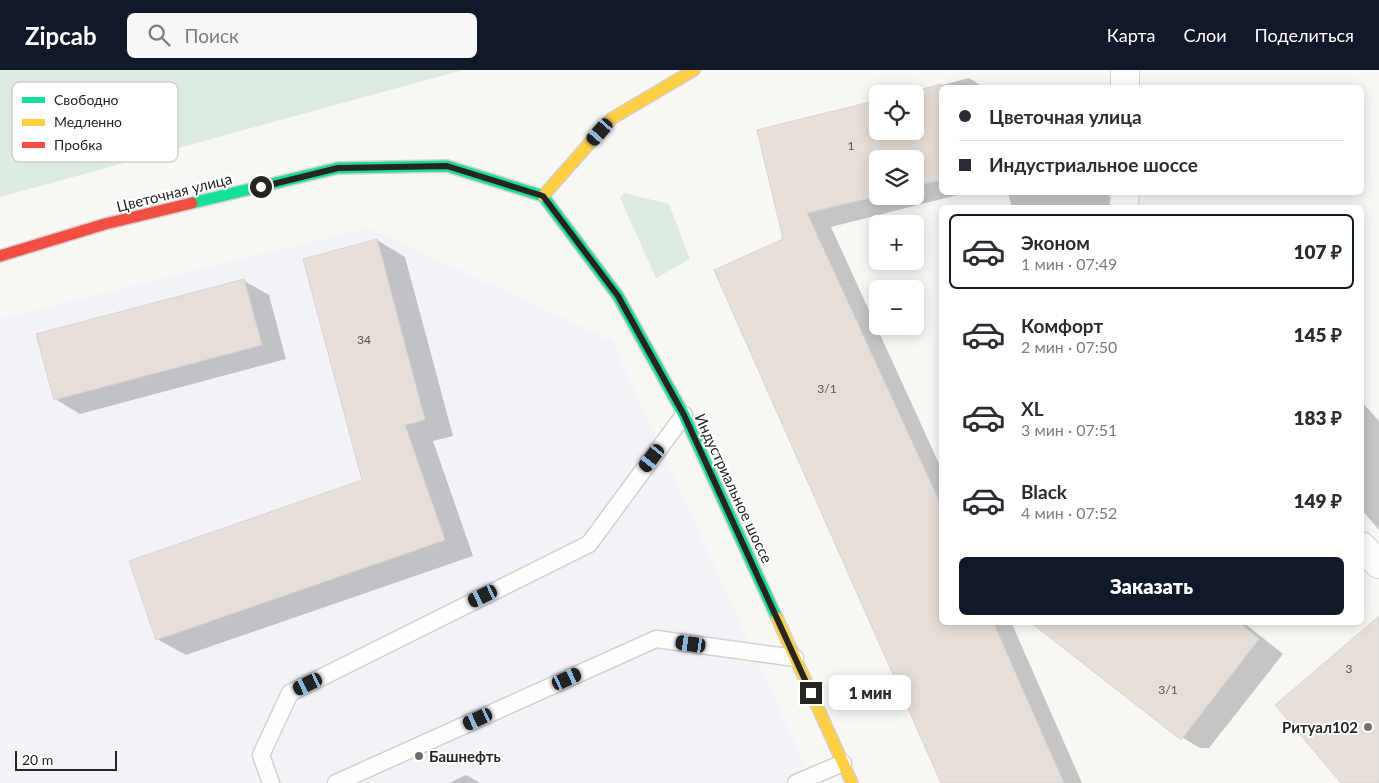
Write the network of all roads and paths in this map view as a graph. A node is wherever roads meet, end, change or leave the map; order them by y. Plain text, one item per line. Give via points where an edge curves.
1 (694, 70) edge
2 (1125, 70) edge
3 (1125, 85) edge
4 (543, 196) junction
5 (1, 255) edge
6 (684, 415) junction
7 (1364, 549) edge
8 (1379, 564) edge
9 (795, 658) junction
10 (843, 764) junction
11 (271, 783) edge
12 (336, 783) edge
13 (796, 783) edge
14 (852, 783) edge

1 - 4 street via 611,119
2 - 3 street
4 - 5 street, Цветочная улица via 447,166 338,168 106,224
4 - 6 street, Индустриальное шоссе via 618,296
6 - 9 street, Индустриальное шоссе
6 - 11 lane via 589,544 290,693 261,756
7 - 8 street
9 - 10 street, Индустриальное шоссе
9 - 12 lane via 656,639
10 - 13 lane
10 - 14 street, Индустриальное шоссе

